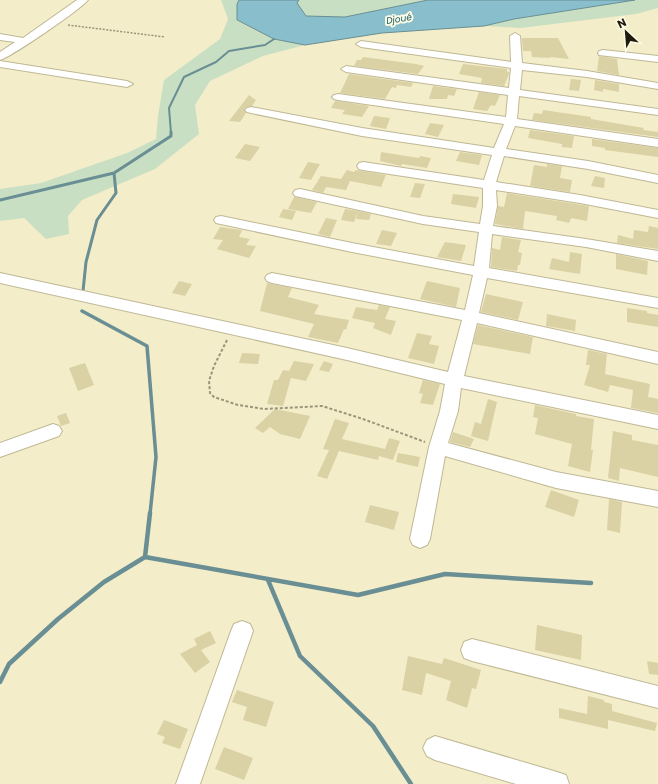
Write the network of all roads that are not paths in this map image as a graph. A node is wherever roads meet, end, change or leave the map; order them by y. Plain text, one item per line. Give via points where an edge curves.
1 (83, 0) edge
2 (515, 36) dead end
3 (0, 37) edge
4 (25, 41) junction
5 (361, 44) dead end
6 (602, 53) dead end
7 (0, 56) edge
8 (658, 59) edge
9 (0, 64) edge
10 (517, 65) junction
11 (346, 69) dead end
12 (127, 84) dead end
13 (658, 86) edge
14 (514, 93) junction
15 (338, 97) dead end
16 (251, 110) dead end
17 (658, 112) edge
18 (511, 121) junction
19 (658, 143) edge
20 (499, 151) junction
21 (363, 166) dead end
22 (658, 179) edge
23 (489, 185) junction
24 (300, 193) dead end
25 (658, 214) edge
26 (221, 220) dead end
27 (486, 229) junction
28 (658, 256) edge
29 (481, 272) junction
30 (0, 278) edge
31 (272, 278) dead end
32 (658, 303) edge
33 (470, 316) junction
34 (658, 358) edge
35 (454, 380) junction
36 (658, 422) edge
37 (53, 431) dead end
38 (438, 447) junction
39 (0, 450) edge
40 (658, 499) edge
41 (420, 539) dead end
42 (242, 631) dead end
43 (472, 650) dead end
44 (658, 696) edge
45 (435, 748) dead end
46 (188, 784) edge
47 (557, 784) edge

1 - 4 street
2 - 10 street
3 - 4 street
4 - 7 street
5 - 10 street
6 - 8 street
9 - 12 street
10 - 13 street
10 - 14 street
11 - 14 street
14 - 17 street
14 - 18 street
15 - 18 street
16 - 20 street via 362,132
18 - 19 street
18 - 20 street
20 - 22 street
20 - 23 street
21 - 23 street
23 - 25 street
23 - 27 street via 490,206
24 - 27 street via 424,220
26 - 29 street via 315,241
27 - 28 street via 586,242
27 - 29 street
29 - 32 street
29 - 33 street
30 - 35 street
31 - 33 street
33 - 34 street
33 - 35 street
35 - 36 street
35 - 38 street via 449,411
37 - 39 street
38 - 40 street via 556,480
38 - 41 street
42 - 46 street
43 - 44 street
45 - 47 street

